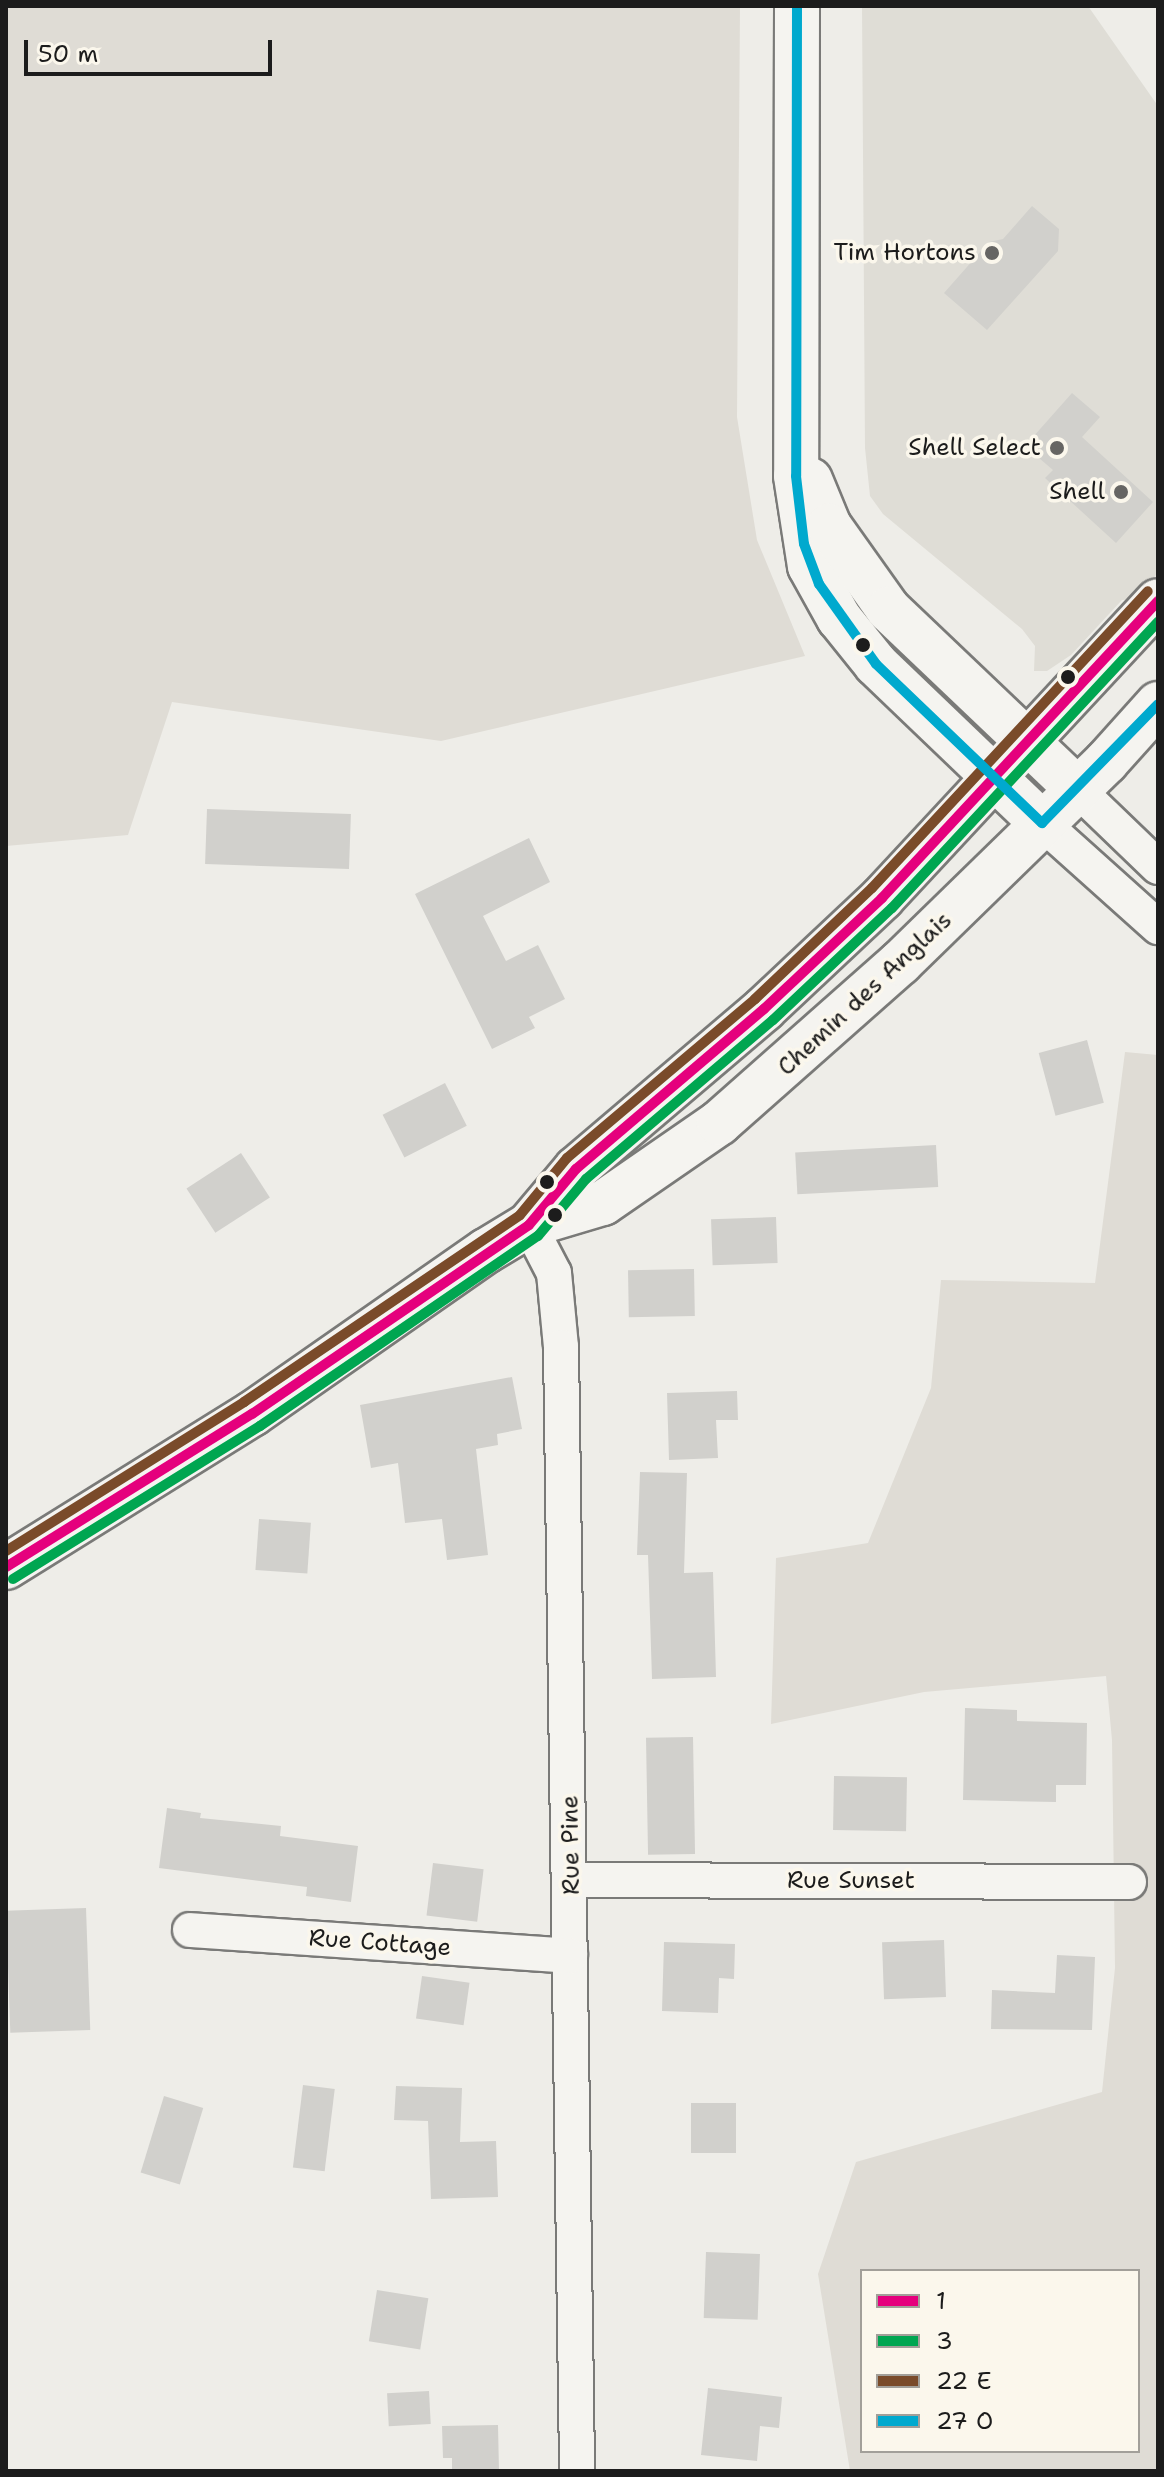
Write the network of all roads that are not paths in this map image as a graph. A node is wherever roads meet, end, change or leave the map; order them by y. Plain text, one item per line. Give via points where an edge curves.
1 (797, 6) edge
2 (797, 404) junction
3 (1158, 601) edge
4 (1158, 704) edge
5 (1028, 739) junction
6 (993, 777) junction
7 (1078, 790) junction
8 (1042, 823) junction
9 (1158, 867) edge
10 (1158, 927) edge
11 (529, 1225) junction
12 (6, 1567) edge
13 (572, 1880) junction
14 (1129, 1882) dead end
15 (190, 1930) dead end
16 (570, 1956) junction
17 (577, 2471) edge

1 - 2 street
2 - 5 street via 813,490 843,549 906,628
2 - 6 street via 799,513 819,584 876,664
3 - 5 street, Chemin des Anglais
4 - 7 street, Chemin des Anglais
5 - 6 street, Chemin des Anglais
5 - 7 street
6 - 8 street
6 - 11 street, Chemin des Anglais via 882,898 764,1009 576,1169
7 - 8 street, Chemin des Anglais
7 - 9 street
8 - 10 street
8 - 11 street, Chemin des Anglais via 855,1006 719,1123 603,1203
11 - 12 street, Chemin des Anglais via 252,1414
11 - 13 street, Rue Pine via 554,1273 561,1334
13 - 14 street, Rue Sunset
13 - 16 street, Rue Pine
15 - 16 street, Rue Cottage
16 - 17 street, Rue Pine

